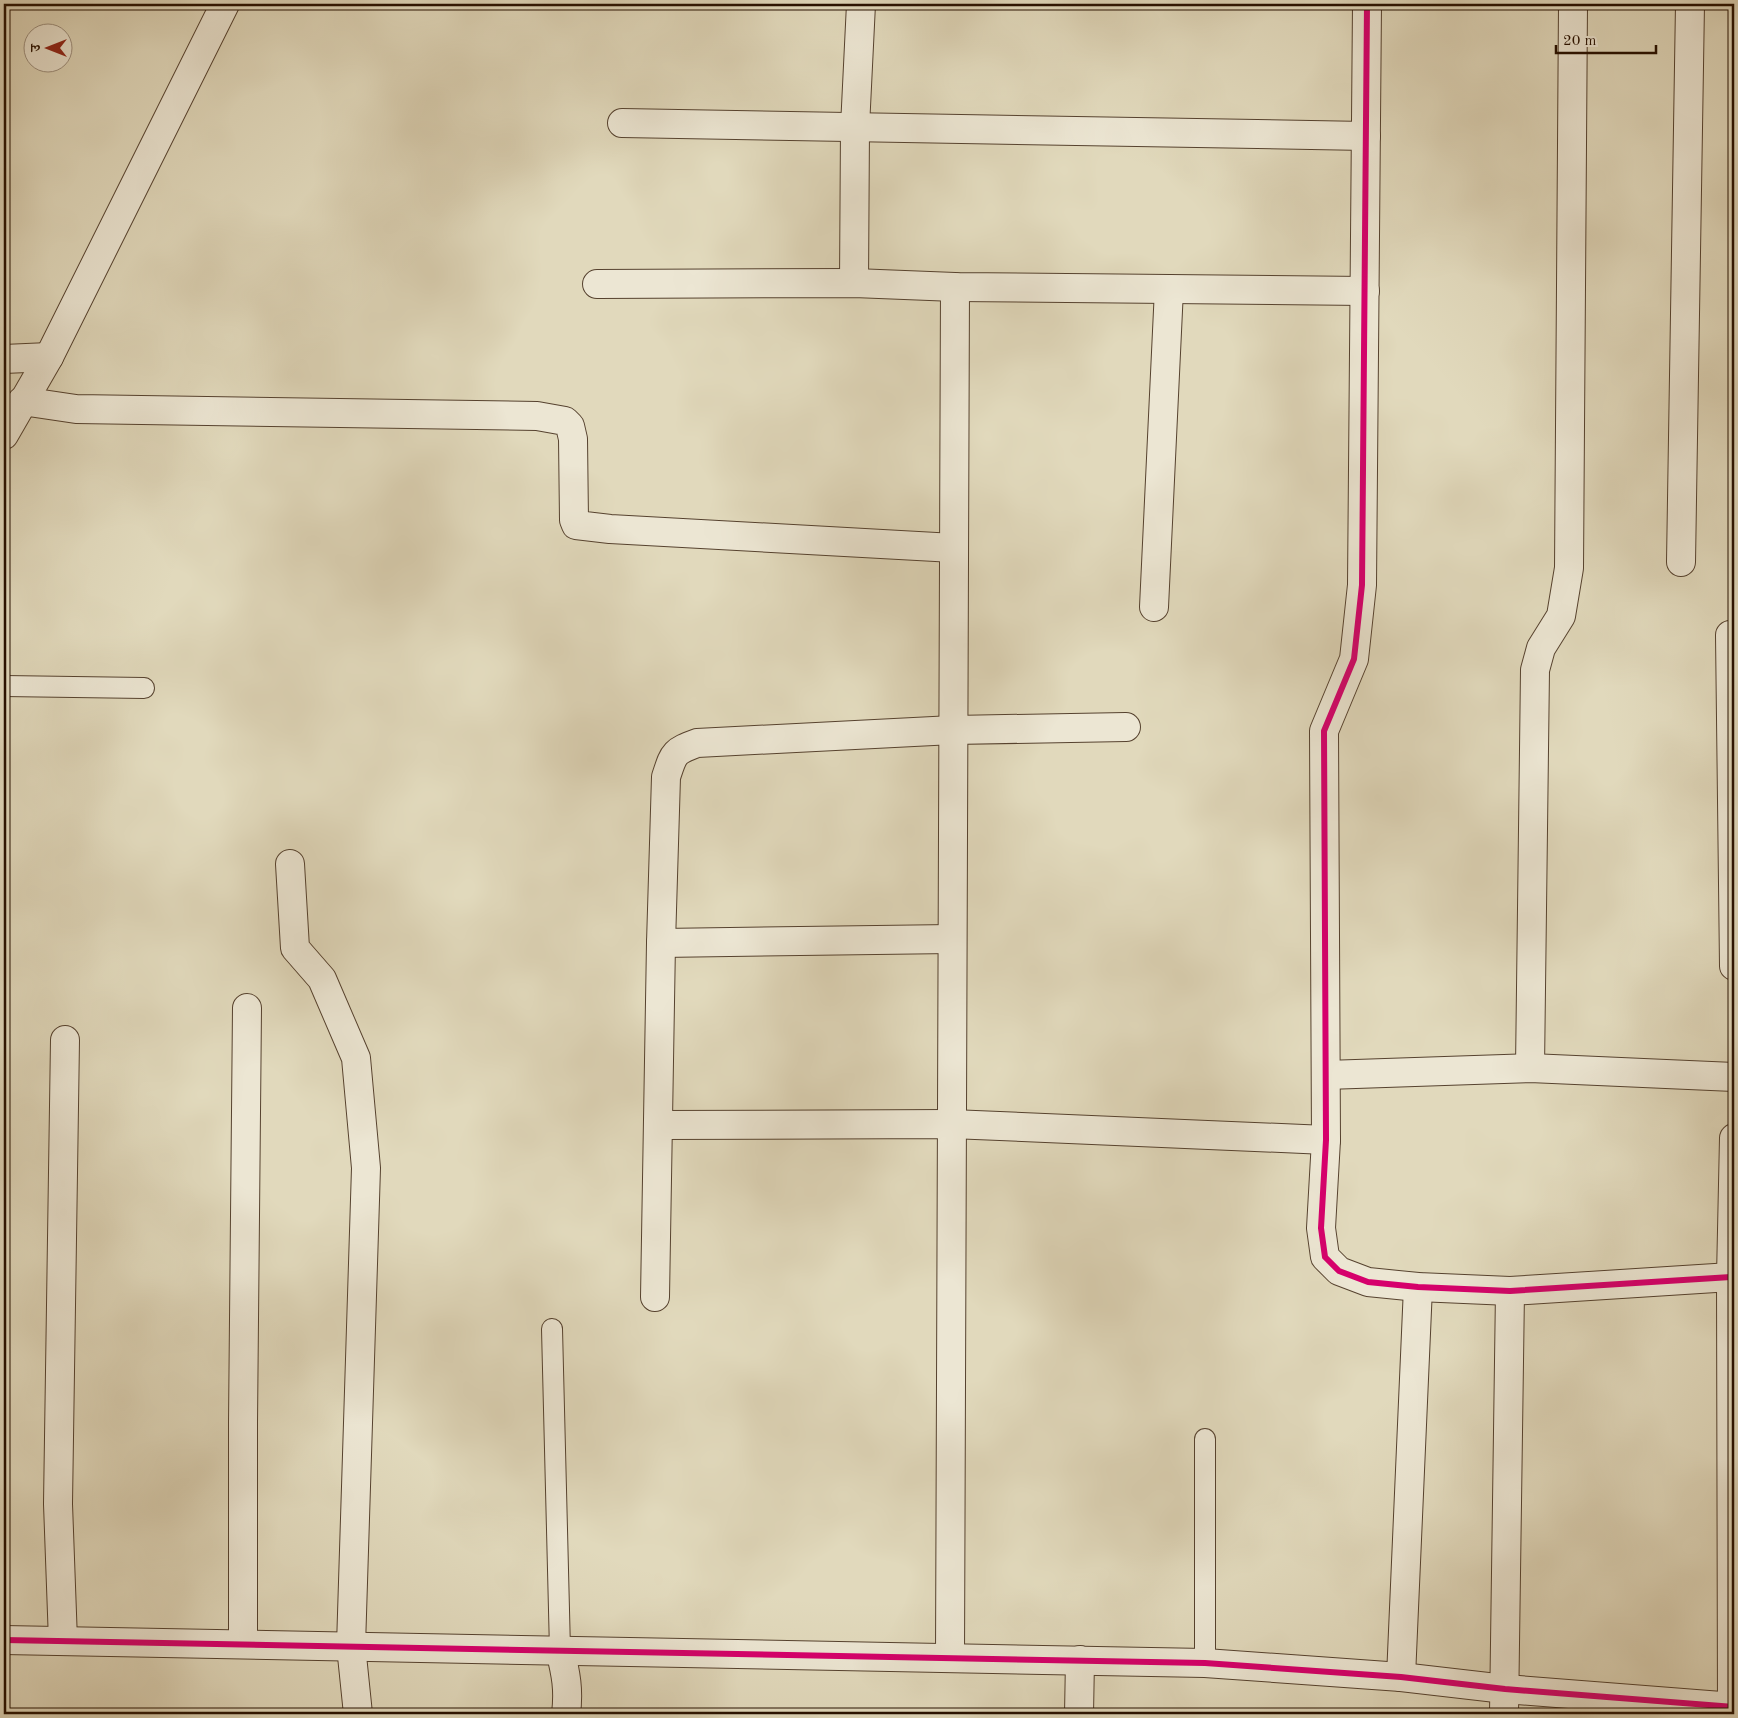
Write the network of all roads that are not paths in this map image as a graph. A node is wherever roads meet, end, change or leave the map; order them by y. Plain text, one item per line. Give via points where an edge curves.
1 (224, 4) edge
2 (861, 4) edge
3 (1368, 4) edge
4 (1573, 4) edge
5 (1690, 4) edge
6 (622, 123) dead end
7 (855, 127) junction
8 (1366, 136) junction
9 (854, 283) junction
10 (597, 284) dead end
11 (955, 287) junction
12 (1169, 289) junction
13 (1365, 291) junction
14 (49, 357) junction
15 (4, 359) edge
16 (22, 401) junction
17 (4, 435) edge
18 (954, 548) junction
19 (1681, 562) dead end
20 (1154, 607) dead end
21 (1730, 635) dead end
22 (4, 686) edge
23 (144, 688) dead end
24 (1126, 727) dead end
25 (953, 730) junction
26 (290, 864) dead end
27 (952, 939) junction
28 (661, 943) junction
29 (1734, 966) edge
30 (247, 1008) dead end
31 (66, 1040) dead end
32 (1530, 1068) junction
33 (1326, 1075) junction
34 (1734, 1077) edge
35 (952, 1124) junction
36 (658, 1125) junction
37 (1734, 1138) edge
38 (1326, 1140) junction
39 (1731, 1277) junction
40 (1418, 1287) junction
41 (1510, 1291) junction
42 (655, 1297) dead end
43 (552, 1330) dead end
44 (1733, 1330) edge
45 (1205, 1439) dead end
46 (4, 1640) edge
47 (63, 1641) junction
48 (244, 1644) junction
49 (351, 1646) junction
50 (560, 1650) junction
51 (950, 1658) junction
52 (1080, 1660) junction
53 (1205, 1662) junction
54 (1401, 1677) junction
55 (1504, 1702) edge
56 (1733, 1710) edge
57 (358, 1714) edge
58 (566, 1714) edge
59 (1079, 1714) edge

1 - 14 street
2 - 7 street
3 - 8 street
4 - 32 street via 1569,568 1561,616 1541,648 1535,670
5 - 19 street
6 - 7 street
7 - 8 street
7 - 9 street
8 - 13 street
9 - 10 street
9 - 11 street
11 - 12 street
11 - 18 street
12 - 13 street
12 - 20 street
13 - 33 street via 1362,585 1354,659 1324,730
14 - 15 street
14 - 16 street
16 - 17 street
16 - 18 street via 76,409 538,416 565,421 570,426 576,525
18 - 25 street
21 - 29 street
22 - 23 lane
24 - 25 street
25 - 27 street
25 - 28 street via 697,743 679,750 672,757 666,777
26 - 49 street via 295,948 322,979 356,1058 366,1168
27 - 28 street
27 - 35 street
28 - 36 street
30 - 48 street
31 - 47 street via 58,1504
32 - 33 street
32 - 34 street
33 - 38 street
35 - 36 street
35 - 38 street
35 - 51 street
36 - 42 street
37 - 39 street
38 - 40 street via 1321,1228 1325,1256 1340,1271 1368,1282
39 - 41 street
39 - 44 street
40 - 41 street
40 - 54 street
41 - 55 street
43 - 50 lane
44 - 56 street
45 - 53 lane
46 - 47 street
47 - 48 street
48 - 49 street
49 - 50 street
49 - 57 street
50 - 51 street
50 - 58 street via 566,1674
51 - 52 street
52 - 53 street
52 - 59 street
53 - 54 street
54 - 55 street
55 - 56 street

